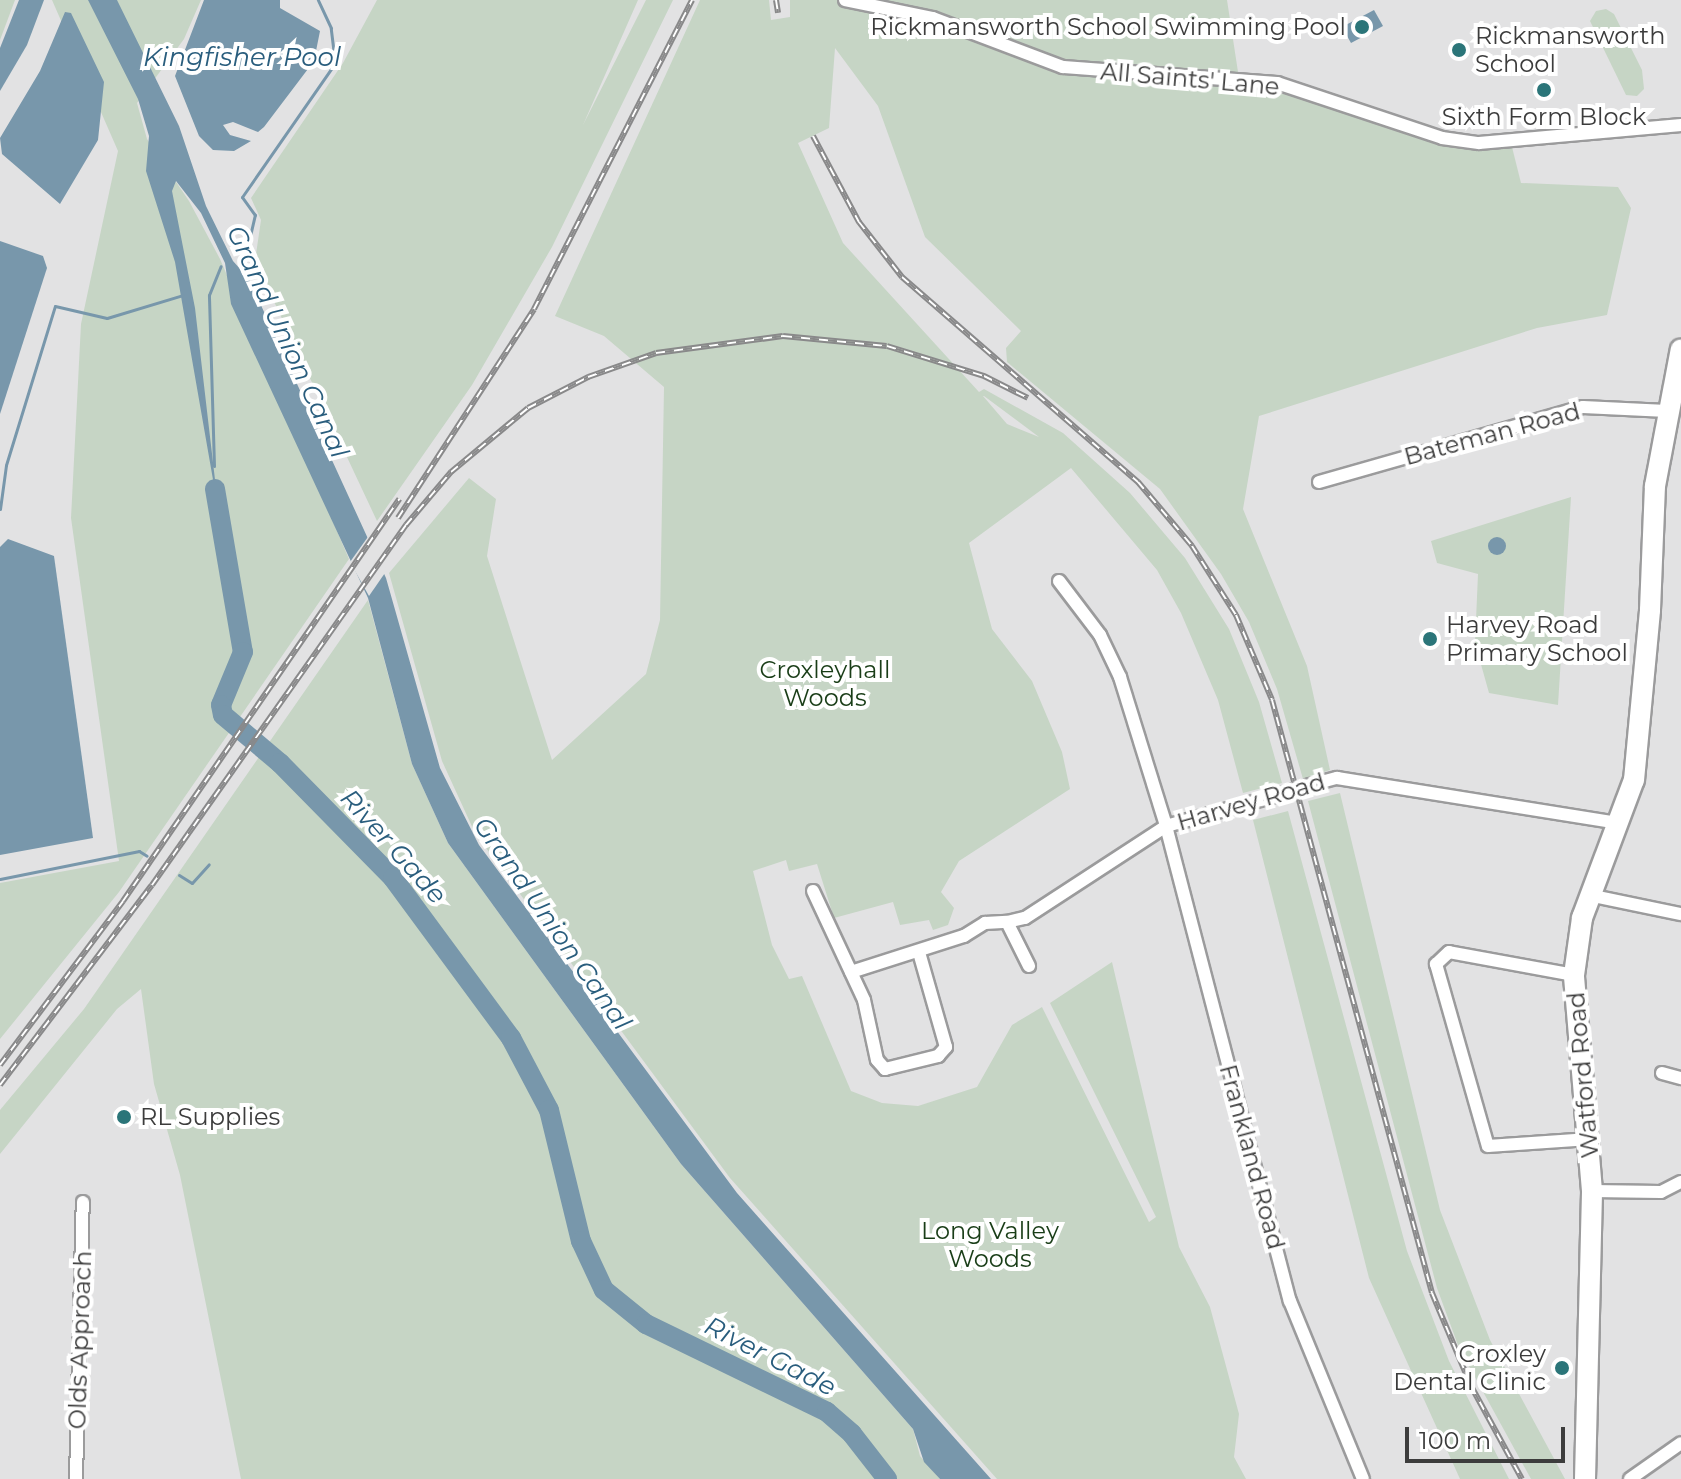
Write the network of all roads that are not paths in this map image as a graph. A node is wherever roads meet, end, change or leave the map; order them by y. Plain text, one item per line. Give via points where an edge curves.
1 (845, 0) edge
2 (1681, 125) edge
3 (1681, 349) edge
4 (1667, 411) junction
5 (1319, 482) dead end
6 (1059, 581) dead end
7 (1617, 823) junction
8 (1166, 826) junction
9 (813, 891) dead end
10 (1589, 895) junction
11 (1681, 914) edge
12 (1007, 922) junction
13 (919, 952) junction
14 (1029, 966) dead end
15 (851, 972) junction
16 (1574, 975) junction
17 (1662, 1073) dead end
18 (1681, 1078) edge
19 (1590, 1139) junction
20 (1681, 1182) edge
21 (1592, 1191) junction
22 (83, 1202) dead end
23 (1681, 1443) edge
24 (76, 1479) edge
25 (1363, 1479) edge
26 (1585, 1479) edge
27 (1630, 1479) edge

1 - 2 street, All Saints' Lane via 933,18 1063,67 1277,83 1442,138 1479,143
3 - 4 main road, Watford Road
4 - 5 street, Bateman Road via 1583,407
4 - 7 main road, Watford Road via 1655,486 1636,764
6 - 8 street, Frankland Road via 1100,635 1120,677
7 - 8 street, Harvey Road, bridge via 1337,778
7 - 10 main road, Watford Road
8 - 12 street, Harvey Road via 1025,918
8 - 25 street, Frankland Road via 1290,1301
9 - 15 street
10 - 11 street
10 - 16 main road, Watford Road
12 - 13 street, Harvey Road via 985,923
12 - 14 street
13 - 15 street, Harvey Road
13 - 15 street via 945,1051 896,1068 881,1065
16 - 19 main road, Watford Road
16 - 19 street via 1449,952 1436,964 1488,1146
17 - 18 street
19 - 21 main road, Watford Road
20 - 21 street via 1661,1192
21 - 26 main road, Watford Road
22 - 24 street, Olds Approach
23 - 27 street

